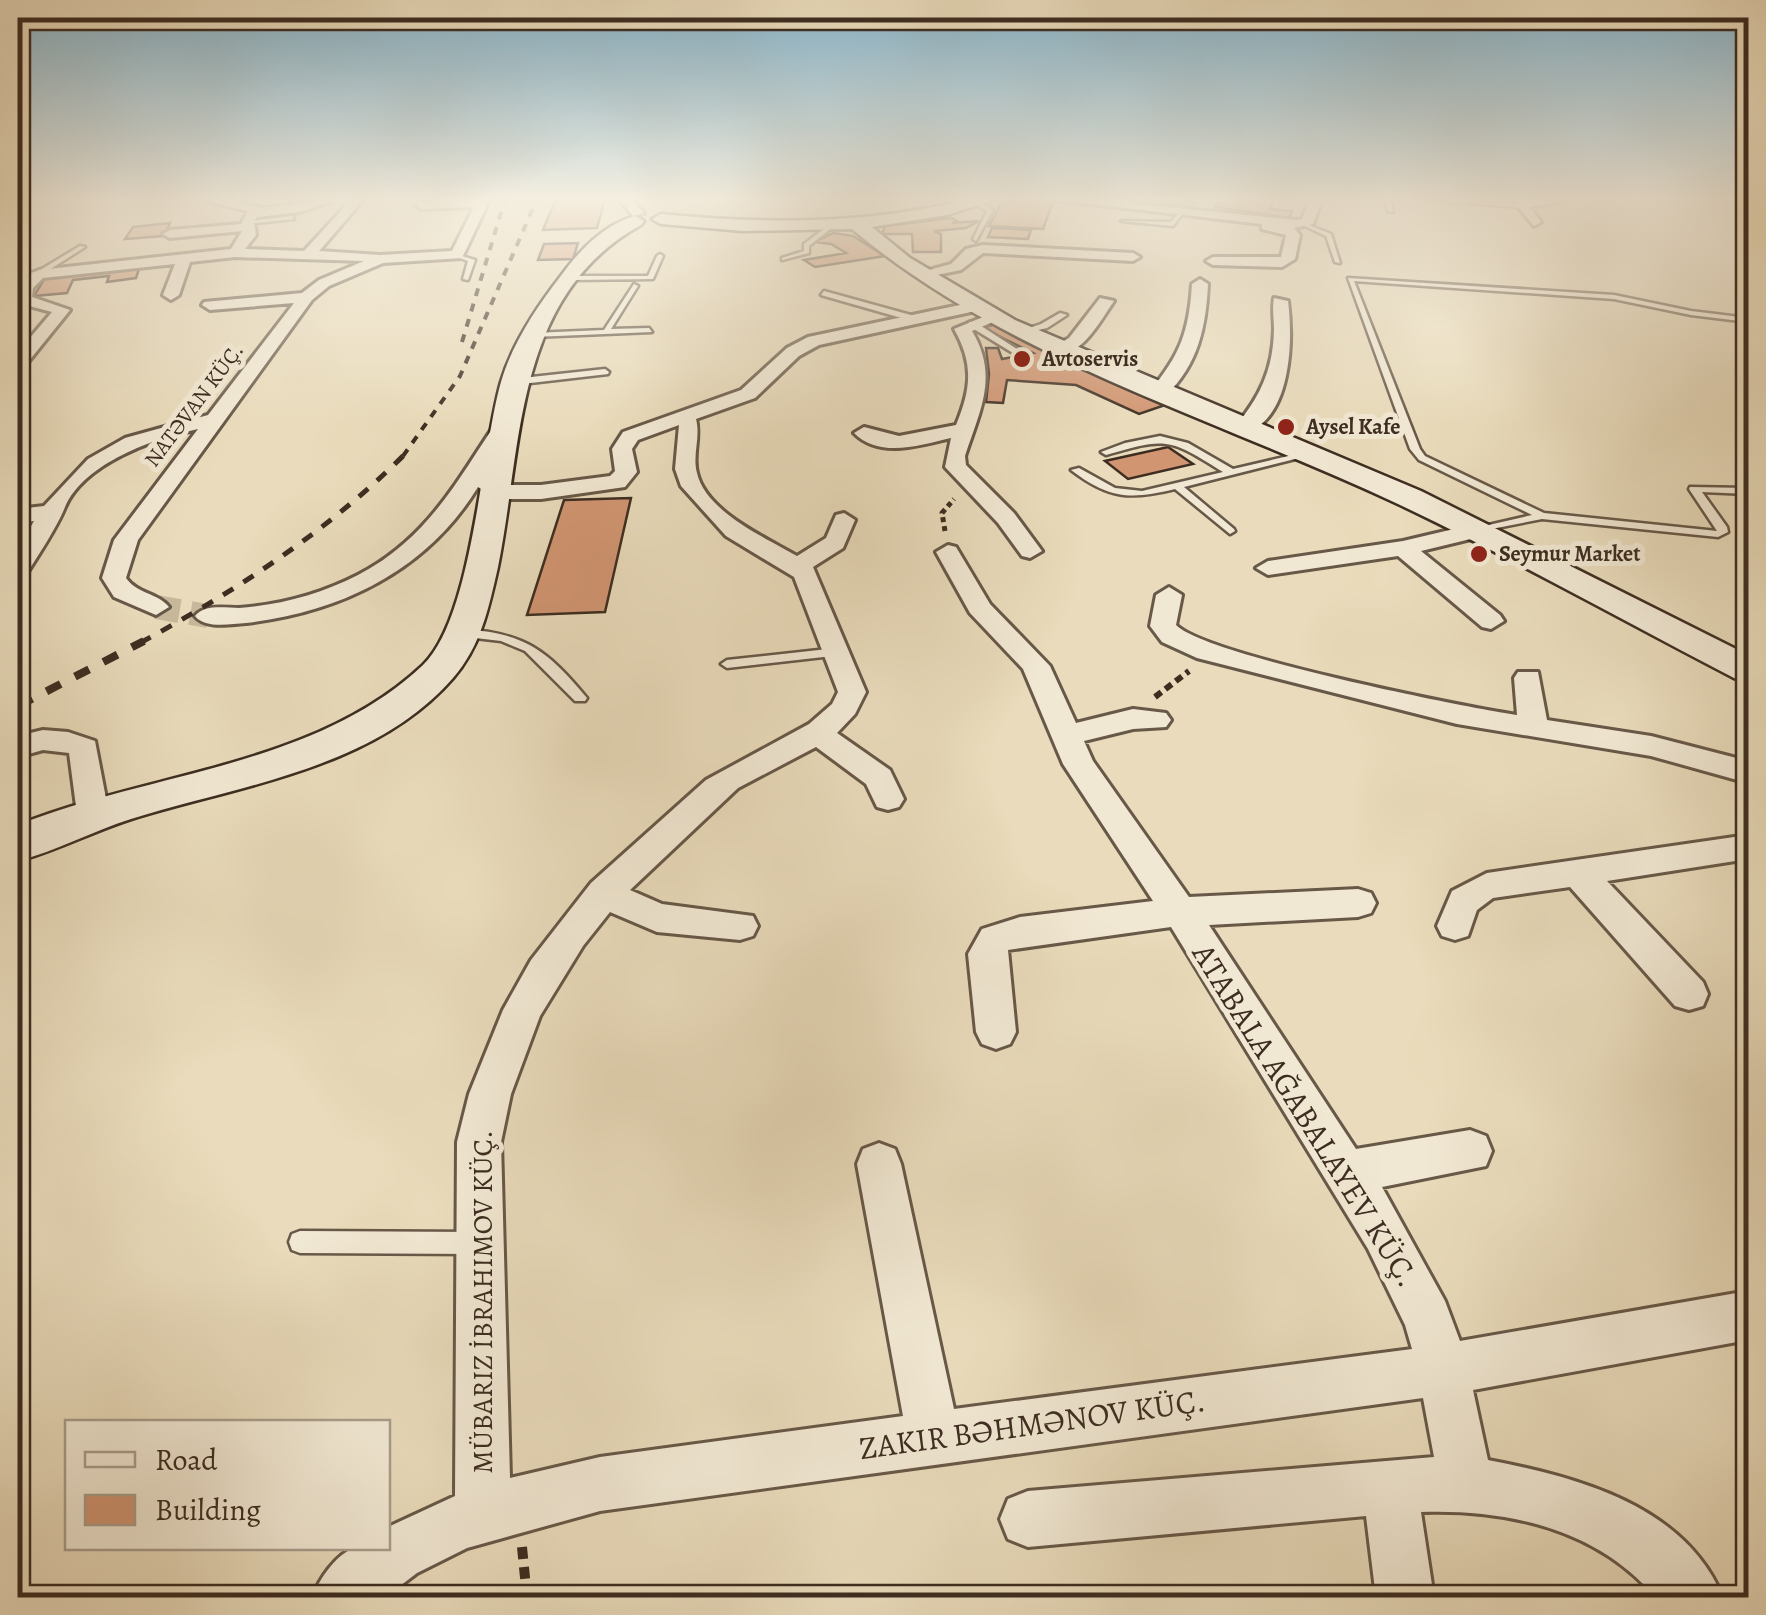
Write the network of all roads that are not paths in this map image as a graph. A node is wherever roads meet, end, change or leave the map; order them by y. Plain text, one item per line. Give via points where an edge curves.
1 (39, 274) edge
2 (179, 274) edge
3 (344, 274) edge
4 (467, 274) edge
5 (576, 274) edge
6 (652, 274) edge
7 (922, 274) edge
8 (573, 278) junction
9 (466, 279) dead end
10 (1200, 284) dead end
11 (634, 286) dead end
12 (824, 293) dead end
13 (172, 295) dead end
14 (306, 297) junction
15 (1280, 300) dead end
16 (1106, 301) dead end
17 (22, 304) edge
18 (210, 305) dead end
19 (1063, 315) dead end
20 (980, 316) junction
21 (916, 319) junction
22 (1748, 320) edge
23 (649, 330) dead end
24 (606, 332) junction
25 (533, 334) junction
26 (1018, 342) junction
27 (1061, 350) junction
28 (18, 363) edge
29 (605, 372) dead end
30 (514, 382) junction
31 (1159, 391) junction
32 (686, 417) junction
33 (214, 420) junction
34 (1244, 427) junction
35 (964, 430) junction
36 (864, 433) dead end
37 (1106, 452) dead end
38 (1310, 454) junction
39 (1076, 470) dead end
40 (1232, 473) junction
41 (483, 486) junction
42 (1178, 487) junction
43 (1748, 491) edge
44 (55, 511) junction
45 (18, 516) edge
46 (1542, 516) junction
47 (844, 520) dead end
48 (1230, 531) dead end
49 (1476, 531) junction
50 (1402, 548) junction
51 (1030, 551) dead end
52 (948, 552) road end
53 (797, 566) junction
54 (18, 568) edge
55 (1268, 568) dead end
56 (1169, 595) dead end
57 (156, 608) tunnel mouth
58 (208, 616) tunnel mouth
59 (1491, 622) dead end
60 (462, 633) junction
61 (838, 652) junction
62 (726, 664) dead end
63 (1748, 670) edge
64 (1528, 678) dead end
65 (580, 698) dead end
66 (1150, 719) road end
67 (1533, 729) junction
68 (816, 732) junction
69 (1064, 736) junction
70 (18, 747) edge
71 (1748, 772) edge
72 (888, 799) dead end
73 (93, 814) junction
74 (18, 844) edge
75 (1748, 848) edge
76 (1579, 874) junction
77 (603, 892) junction
78 (1358, 903) dead end
79 (1180, 912) junction
80 (740, 926) dead end
81 (1456, 926) dead end
82 (1689, 994) dead end
83 (996, 1032) dead end
84 (1470, 1152) dead end
85 (879, 1164) dead end
86 (1346, 1172) junction
87 (300, 1242) dead end
88 (480, 1242) junction
89 (1748, 1316) edge
90 (1443, 1370) junction
91 (933, 1437) junction
92 (1466, 1484) junction
93 (1390, 1486) junction
94 (483, 1514) junction
95 (1028, 1519) dead end
96 (340, 1598) edge
97 (1405, 1598) edge
98 (1694, 1598) edge

1 - 17 street
2 - 13 street
3 - 14 street, NATƏVAN KÜÇ.
4 - 9 lane
5 - 8 street
6 - 8 lane
7 - 20 street
8 - 25 street
10 - 31 street via 1196,327 1177,375
11 - 24 lane
12 - 21 lane
14 - 18 street
14 - 33 street, NATƏVAN KÜÇ.
15 - 34 street via 1286,330 1281,357 1261,412
16 - 27 street
17 - 28 street via 62,310
19 - 26 lane
20 - 21 street
20 - 26 street
20 - 35 street via 962,329 976,347 980,386
21 - 32 street via 802,346 748,394
22 - 46 lane via 1629,299 1350,279 1414,449
23 - 24 lane
24 - 25 lane
25 - 30 street
26 - 27 street
27 - 31 street
29 - 30 lane
30 - 41 street via 508,421
31 - 34 street
32 - 41 street via 630,436 622,448 626,472 617,482 541,492
32 - 53 street via 686,475 694,489 742,539
33 - 44 street via 131,440 63,495
33 - 57 street, NATƏVAN KÜÇ. via 116,562 114,578 124,592
34 - 38 street
35 - 36 street via 891,444
35 - 51 street via 955,456 962,476
37 - 40 lane via 1162,436
38 - 40 lane
38 - 49 street
39 - 42 lane via 1126,495
40 - 42 lane
41 - 58 street via 416,548 368,580 280,610
41 - 60 street
42 - 48 lane
43 - 46 lane via 1694,489 1722,527 1718,534
44 - 45 street
44 - 54 street
46 - 49 lane
47 - 53 street via 836,544
49 - 50 street
49 - 63 street
50 - 55 street
50 - 59 street
52 - 69 street, ATABALA AĞABALAYEV KÜÇ. via 979,608 1048,685
53 - 61 street, MÜBARIZ İBRAHIMOV KÜÇ. via 814,586
56 - 67 street via 1163,626 1208,652
60 - 65 lane via 526,644
60 - 73 street via 418,692 356,730
61 - 62 lane
61 - 68 street, MÜBARIZ İBRAHIMOV KÜÇ. via 852,692 836,718
64 - 67 street
66 - 69 street
67 - 71 street via 1651,746
68 - 72 street via 879,778
68 - 77 street, MÜBARIZ İBRAHIMOV KÜÇ. via 734,774
69 - 79 street, ATABALA AĞABALAYEV KÜÇ.
70 - 73 street via 51,740 84,748
73 - 74 street
75 - 76 street
76 - 81 street via 1468,894 1458,905
76 - 82 street
77 - 80 street via 657,918
77 - 88 street, MÜBARIZ İBRAHIMOV KÜÇ. via 547,963 487,1096 479,1142
78 - 79 street
79 - 83 street via 995,939 987,954
79 - 86 street, ATABALA AĞABALAYEV KÜÇ.
84 - 86 street
85 - 91 street
86 - 90 street, ATABALA AĞABALAYEV KÜÇ. via 1420,1301
87 - 88 lane
88 - 94 street, MÜBARIZ İBRAHIMOV KÜÇ.
89 - 90 street, ZAKIR BƏHMƏNOV KÜÇ.
90 - 91 street, ZAKIR BƏHMƏNOV KÜÇ.
90 - 92 street, ATABALA AĞABALAYEV KÜÇ.
91 - 94 street, ZAKIR BƏHMƏNOV KÜÇ. via 600,1484
92 - 93 street
92 - 98 street via 1602,1519 1650,1549
93 - 95 street
93 - 97 street
94 - 96 street, ZAKIR BƏHMƏNOV KÜÇ. via 410,1544

